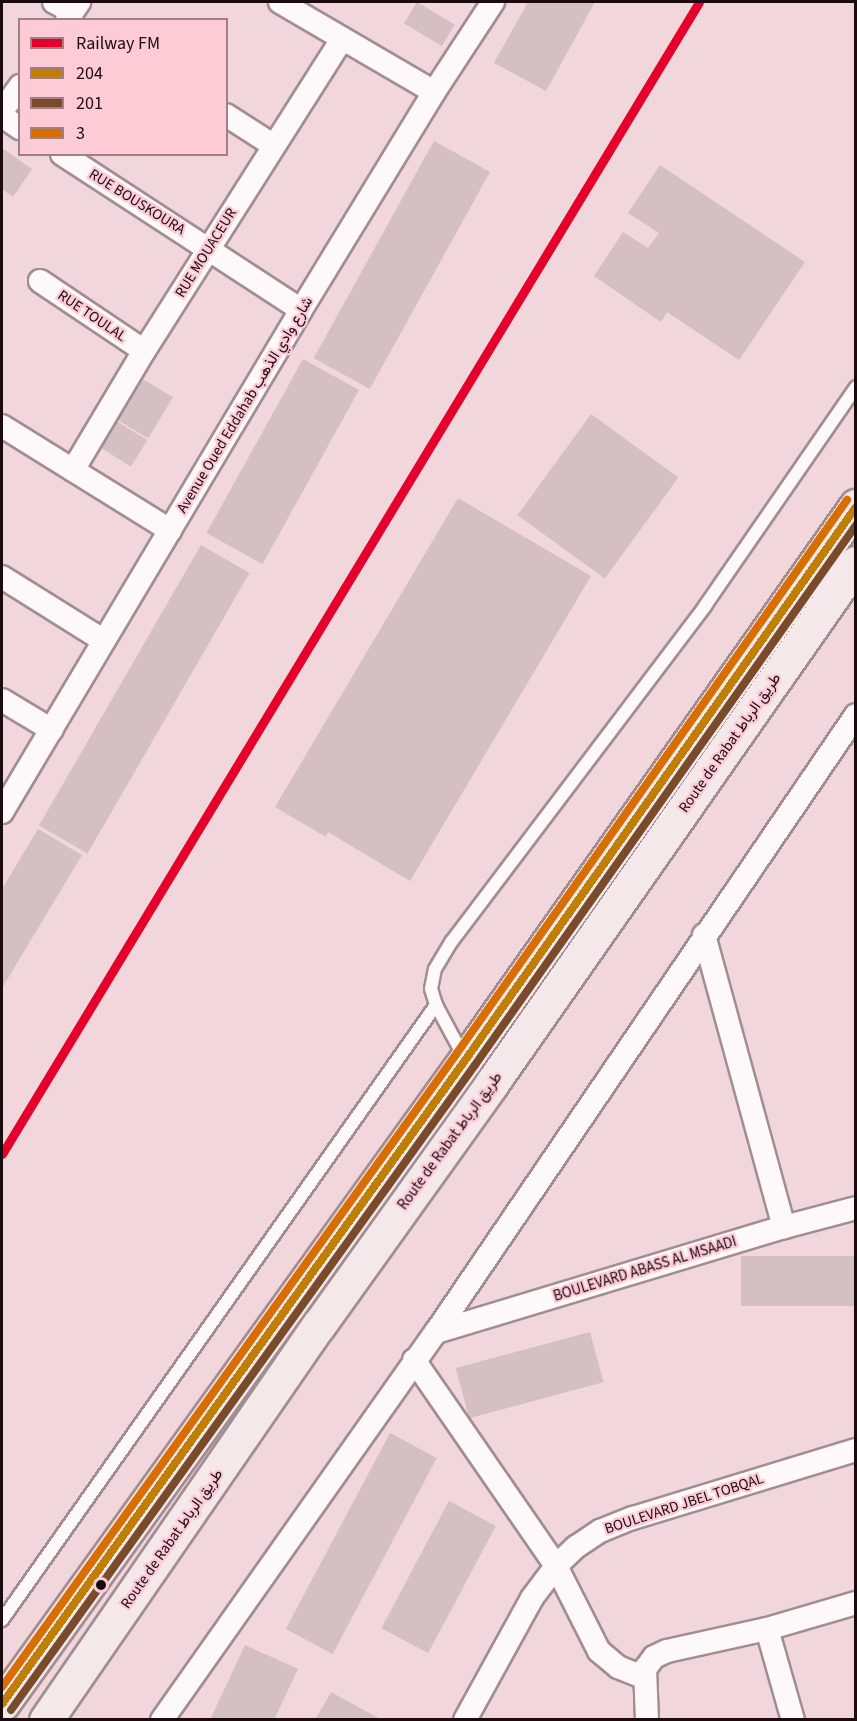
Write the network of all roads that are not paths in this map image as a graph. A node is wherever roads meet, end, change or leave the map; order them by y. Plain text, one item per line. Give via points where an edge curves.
1 (280, 2) edge
2 (493, 2) edge
3 (342, 39) junction
4 (18, 89) edge
5 (434, 92) junction
6 (2, 111) edge
7 (228, 115) edge
8 (2, 116) edge
9 (18, 127) edge
10 (273, 145) junction
11 (65, 156) edge
12 (210, 249) junction
13 (40, 281) dead end
14 (301, 310) junction
15 (144, 351) junction
16 (855, 387) edge
17 (2, 426) edge
18 (73, 470) junction
19 (855, 506) edge
20 (170, 530) junction
21 (855, 563) edge
22 (2, 577) edge
23 (103, 640) junction
24 (2, 700) edge
25 (855, 715) edge
26 (52, 730) junction
27 (2, 812) edge
28 (704, 935) junction
29 (436, 1005) junction
30 (466, 1059) junction
31 (855, 1208) edge
32 (784, 1227) junction
33 (436, 1332) junction
34 (414, 1360) junction
35 (855, 1450) edge
36 (556, 1566) junction
37 (855, 1603) edge
38 (2, 1620) edge
39 (767, 1629) junction
40 (645, 1678) junction
41 (2, 1704) edge
42 (46, 1719) edge
43 (162, 1719) edge
44 (465, 1719) edge
45 (647, 1719) edge
46 (794, 1719) edge

1 - 3 street
2 - 5 street, Avenue Oued Eddahab شارع وادي الذهب
3 - 5 street
3 - 10 street, RUE MOUACEUR
4 - 6 street
5 - 14 street, Avenue Oued Eddahab شارع وادي الذهب
7 - 10 street
8 - 9 street
10 - 12 street, RUE MOUACEUR
11 - 12 street, RUE BOUSKOURA
12 - 14 street, RUE BOUSKOURA
12 - 15 street, RUE MOUACEUR
13 - 15 street, RUE TOULAL
14 - 20 street, Avenue Oued Eddahab شارع وادي الذهب
15 - 18 street, RUE MOUACEUR
16 - 29 lane via 705,606 452,940 435,969 431,989
17 - 18 street
18 - 20 street
19 - 30 main road
20 - 23 street, Avenue Oued Eddahab شارع وادي الذهب
21 - 42 main road, Route de Rabat طريق الرباط
22 - 23 street
23 - 26 street, Avenue Oued Eddahab شارع وادي الذهب
24 - 26 street
25 - 28 street
26 - 27 street, Avenue Oued Eddahab شارع وادي الذهب
28 - 32 street
28 - 33 street
29 - 30 lane
29 - 38 lane
30 - 41 main road
31 - 32 street, BOULEVARD ABASS AL MSAADI
32 - 33 street, BOULEVARD ABASS AL MSAADI
33 - 34 street
34 - 36 street
34 - 43 street
35 - 36 street, BOULEVARD JBEL TOBQAL via 633,1518 600,1531
36 - 40 street via 598,1651 618,1668
36 - 44 street, BOULEVARD JBEL TOBQAL via 532,1598
37 - 39 street
39 - 40 street via 667,1651 648,1664
39 - 46 street
40 - 45 street

